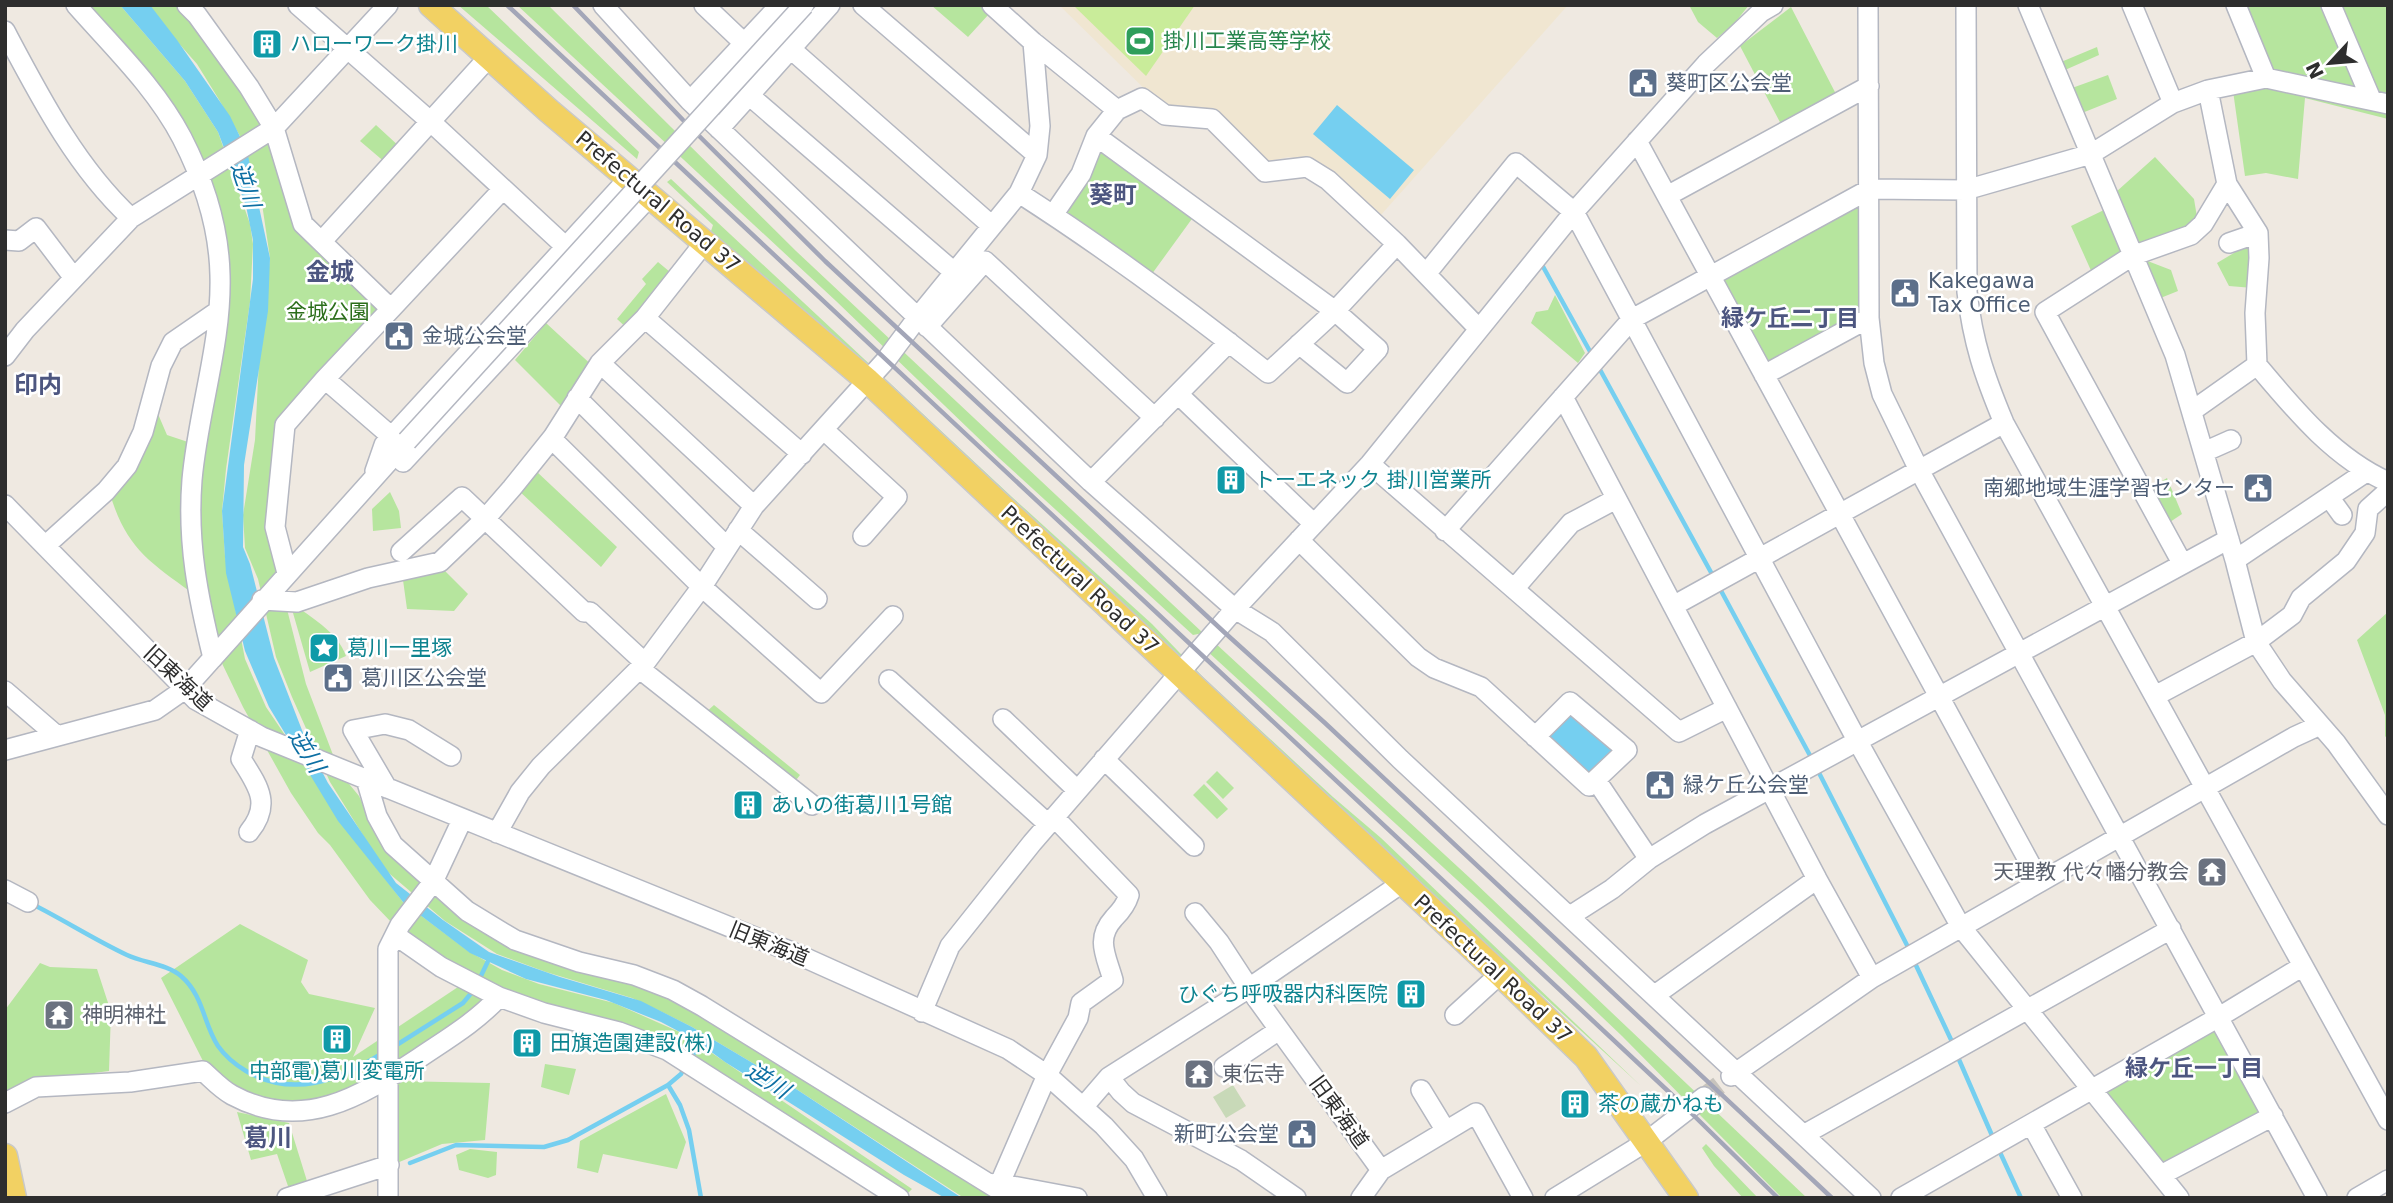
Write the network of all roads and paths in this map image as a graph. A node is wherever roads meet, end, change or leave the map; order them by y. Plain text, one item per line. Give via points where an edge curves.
1 (76, 5) edge
2 (298, 5) edge
3 (388, 5) edge
4 (430, 5) edge
5 (603, 5) edge
6 (704, 5) edge
7 (780, 5) edge
8 (804, 5) edge
9 (830, 5) edge
10 (863, 5) edge
11 (992, 5) edge
12 (1868, 5) edge
13 (1966, 5) edge
14 (2132, 5) edge
15 (2236, 5) edge
16 (2331, 5) edge
17 (2034, 7) edge
18 (1765, 8) edge
19 (197, 9) edge
20 (7, 39) edge
21 (1033, 42) junction
22 (745, 44) junction
23 (347, 50) junction
24 (792, 50) junction
25 (489, 57) junction
26 (2266, 78) junction
27 (1869, 86) junction
28 (2208, 90) junction
29 (750, 96) junction
30 (690, 101) junction
31 (2380, 101) edge
32 (2173, 103) junction
33 (1116, 110) junction
34 (431, 122) junction
35 (274, 128) junction
36 (719, 129) junction
37 (1096, 136) junction
38 (1637, 141) junction
39 (2091, 154) junction
40 (1037, 155) junction
41 (199, 175) junction
42 (629, 178) junction
43 (2227, 184) junction
44 (503, 189) junction
45 (1870, 189) junction
46 (1965, 190) junction
47 (1019, 193) junction
48 (650, 196) junction
49 (1667, 196) junction
50 (1574, 212) junction
51 (1053, 215) junction
52 (131, 218) junction
53 (992, 226) junction
54 (2258, 233) junction
55 (5, 240) edge
56 (322, 241) junction
57 (705, 242) junction
58 (2229, 243) dead end
59 (1397, 244) junction
60 (566, 247) junction
61 (2132, 256) junction
62 (954, 272) junction
63 (1426, 274) junction
64 (1710, 275) junction
65 (74, 278) junction
66 (391, 309) junction
67 (218, 311) junction
68 (1335, 311) junction
69 (645, 318) junction
70 (1869, 318) junction
71 (1632, 319) junction
72 (923, 322) junction
73 (1479, 329) junction
74 (1229, 342) junction
75 (1299, 344) junction
76 (5, 356) edge
77 (600, 363) junction
78 (2257, 365) junction
79 (1764, 375) junction
80 (325, 379) junction
81 (868, 381) junction
82 (1178, 394) junction
83 (1563, 397) junction
84 (577, 398) junction
85 (2192, 411) junction
86 (1155, 418) junction
87 (2004, 423) junction
88 (824, 430) junction
89 (399, 439) junction
90 (552, 439) junction
91 (2231, 440) dead end
92 (2204, 452) junction
93 (802, 454) junction
94 (1370, 464) junction
95 (1919, 470) junction
96 (2366, 472) junction
97 (373, 478) junction
98 (1091, 482) junction
99 (2388, 482) edge
100 (2388, 491) edge
101 (2329, 497) junction
102 (1616, 499) junction
103 (754, 506) junction
104 (1840, 513) junction
105 (8, 515) edge
106 (2342, 515) dead end
107 (485, 519) junction
108 (1314, 524) junction
109 (738, 530) junction
110 (1445, 531) junction
111 (863, 536) dead end
112 (2229, 539) junction
113 (1299, 540) junction
114 (45, 546) junction
115 (727, 547) junction
116 (401, 552) dead end
117 (1759, 558) junction
118 (2235, 560) junction
119 (2182, 563) junction
120 (286, 573) junction
121 (702, 587) junction
122 (1514, 589) junction
123 (817, 599) dead end
124 (262, 600) junction
125 (2104, 605) junction
126 (1673, 606) junction
127 (1235, 609) junction
128 (893, 616) dead end
129 (2256, 642) junction
130 (2021, 652) junction
131 (213, 658) junction
132 (643, 666) junction
133 (1179, 673) junction
134 (889, 680) dead end
135 (185, 689) junction
136 (5, 691) edge
137 (1941, 696) junction
138 (2155, 696) junction
139 (1727, 708) junction
140 (1003, 719) dead end
141 (2320, 725) junction
142 (256, 734) junction
143 (56, 736) junction
144 (1535, 737) junction
145 (1858, 742) junction
146 (5, 750) edge
147 (450, 756) dead end
148 (1104, 759) junction
149 (357, 776) junction
150 (1596, 779) junction
151 (388, 788) junction
152 (2204, 788) junction
153 (1770, 789) junction
154 (1077, 790) junction
155 (812, 805) dead end
156 (2388, 815) edge
157 (462, 820) junction
158 (1051, 821) junction
159 (249, 832) dead end
160 (497, 833) junction
161 (2120, 836) junction
162 (1195, 846) dead end
163 (1649, 859) junction
164 (1817, 878) junction
165 (2040, 882) junction
166 (1402, 883) junction
167 (431, 885) junction
168 (5, 890) edge
169 (28, 902) dead end
170 (1195, 913) dead end
171 (1570, 916) junction
172 (1961, 927) junction
173 (2171, 929) junction
174 (398, 930) junction
175 (2303, 966) junction
176 (1500, 974) junction
177 (1872, 978) junction
178 (1249, 988) junction
179 (484, 989) junction
180 (1655, 995) junction
181 (2026, 1009) junction
182 (922, 1012) junction
183 (1455, 1015) dead end
184 (2219, 1017) junction
185 (1279, 1030) junction
186 (1224, 1068) dead end
187 (1734, 1073) junction
188 (1047, 1075) junction
189 (389, 1077) junction
190 (1109, 1077) junction
191 (1421, 1090) dead end
192 (2091, 1090) junction
193 (1704, 1097) tunnel mouth
194 (5, 1103) edge
195 (1084, 1106) junction
196 (2273, 1116) junction
197 (2388, 1120) edge
198 (2031, 1124) junction
199 (1446, 1131) junction
200 (1805, 1134) junction
201 (1646, 1142) junction
202 (5, 1156) edge
203 (389, 1165) junction
204 (1381, 1170) junction
205 (2161, 1175) junction
206 (2388, 1180) edge
207 (1001, 1188) edge
208 (14, 1198) edge
209 (287, 1198) edge
210 (388, 1198) edge
211 (899, 1198) edge
212 (1077, 1198) edge
213 (1157, 1198) edge
214 (1296, 1198) edge
215 (1361, 1198) edge
216 (1523, 1198) edge
217 (1555, 1198) edge
218 (1686, 1198) edge
219 (1871, 1198) edge
220 (1900, 1198) edge
221 (2072, 1198) edge
222 (2179, 1198) edge
223 (2317, 1198) edge
224 (2357, 1198) edge

1 - 41 street via 160,102
2 - 23 street
3 - 23 street
4 - 25 main road, Prefectural Road 37
5 - 30 street
6 - 22 street
7 - 22 street
8 - 89 street, bridge
9 - 24 street
10 - 40 street
11 - 21 street
12 - 27 street
13 - 46 street
14 - 32 street
15 - 26 street
16 - 31 street
17 - 39 street
18 - 38 street via 1706,64
19 - 35 street
20 - 52 street via 63,135
21 - 33 street
21 - 40 street via 1040,126
22 - 30 street
23 - 34 street
23 - 35 street
24 - 29 street
24 - 53 street
25 - 34 street
25 - 42 main road, Prefectural Road 37
26 - 28 street
26 - 31 street
27 - 45 street
27 - 49 street
28 - 32 street
28 - 43 street
29 - 36 street
29 - 62 street
30 - 36 street
32 - 39 street
33 - 37 street
33 - 59 street via 1142,98 1165,115 1212,119 1265,172 1307,167 1328,180
34 - 44 street
34 - 56 street
35 - 41 street
35 - 56 street via 303,224
36 - 72 street
37 - 51 street via 1081,174
37 - 68 street
38 - 49 street
38 - 50 street
39 - 46 street
39 - 61 street
40 - 47 street
41 - 52 street
41 - 67 street via 216,234
42 - 48 main road, Prefectural Road 37
42 - 60 street
43 - 54 street
43 - 61 street via 2191,235
44 - 60 street
44 - 66 street
45 - 46 street
45 - 64 street
45 - 70 street
46 - 87 street via 1971,330
47 - 51 street
47 - 53 street
48 - 57 main road, Prefectural Road 37
48 - 97 street via 402,464
49 - 64 street
50 - 63 street via 1516,163
50 - 71 street
50 - 73 street
51 - 74 street
52 - 65 street
53 - 62 street
54 - 58 street
54 - 78 street
55 - 65 street via 19,241 36,228
56 - 66 street
57 - 69 street
57 - 81 main road, Prefectural Road 37
59 - 63 street
59 - 68 street
60 - 89 street
61 - 85 street via 2175,355
61 - 119 street via 2045,312
62 - 72 street
63 - 73 street
64 - 71 street
64 - 79 street
65 - 76 street
66 - 80 street
67 - 114 street via 173,342 127,466
67 - 131 street via 192,478 190,537
68 - 75 street
68 - 75 street via 1378,349 1347,383
69 - 77 street
69 - 93 street
70 - 79 street
70 - 95 street via 1882,394
71 - 83 street
71 - 117 street
72 - 81 street
72 - 86 street via 985,261
72 - 98 street
73 - 94 street
74 - 75 street via 1268,373
74 - 82 street
77 - 84 street
77 - 103 street
78 - 85 street
78 - 96 street via 2302,419
79 - 104 street
80 - 89 street
80 - 120 street via 285,425 275,527
81 - 88 street
81 - 133 main road, Prefectural Road 37
82 - 86 street
82 - 108 street
83 - 102 street
83 - 110 street
84 - 90 street
84 - 115 street
85 - 92 street
86 - 98 street
87 - 95 street
87 - 125 street
88 - 93 street
88 - 111 street via 897,497
89 - 97 street
90 - 107 street
90 - 121 street
91 - 92 street
92 - 112 street
93 - 103 street
94 - 108 street
94 - 110 street
95 - 104 street
95 - 130 street
96 - 99 street
96 - 101 street
97 - 120 street
98 - 127 street
100 - 129 street via 2368,509 2365,533 2346,561 2301,598 2292,615
101 - 106 street
101 - 118 street
102 - 122 street via 1571,523
102 - 126 street
103 - 109 street
104 - 117 street
104 - 137 street
105 - 114 street, 旧東海道
107 - 116 street via 461,497
107 - 124 street via 435,565 368,578 297,602
107 - 132 street
108 - 113 street
109 - 115 street
109 - 123 street
110 - 122 street
112 - 118 street
112 - 119 street
113 - 127 street
113 - 144 street via 1418,657 1481,687
114 - 135 street, 旧東海道
115 - 121 street
117 - 126 street
117 - 145 street
118 - 129 street
119 - 125 street
120 - 124 street
121 - 128 street via 821,694
121 - 132 street
122 - 139 street via 1679,732
124 - 131 street
125 - 130 street
125 - 138 street
126 - 139 street
127 - 133 street
127 - 171 street via 1272,632 1400,759
129 - 138 street
129 - 141 street
130 - 137 street
130 - 161 street
131 - 135 street
132 - 155 street
132 - 160 street via 541,766
133 - 148 street
133 - 166 main road, Prefectural Road 37
134 - 158 street
135 - 142 street, 旧東海道 via 213,712
135 - 143 street via 155,710
136 - 143 street
137 - 145 street
137 - 165 street
138 - 152 street
139 - 153 street
140 - 154 street
141 - 152 street
141 - 156 street
142 - 149 street, 旧東海道
142 - 159 street via 241,759 257,782 262,809
143 - 146 street
144 - 150 street via 1589,786
144 - 150 street via 1570,702 1627,750
145 - 153 street
145 - 172 street
147 - 151 street via 409,730 385,724 353,730
148 - 154 street
148 - 162 street
149 - 151 street, 旧東海道
149 - 167 street via 393,845
150 - 163 street
151 - 157 street, 旧東海道
152 - 161 street
152 - 175 street
153 - 163 street
153 - 164 street
154 - 158 street
157 - 160 street, 旧東海道
157 - 167 street
158 - 182 street via 950,946
158 - 188 street via 1129,895 1126,905 1104,929 1102,940 1113,980 1081,1003 1078,1018
160 - 182 street, 旧東海道 via 799,955
161 - 165 street
161 - 173 street
163 - 171 street
164 - 177 street
164 - 180 street
165 - 172 street
166 - 176 main road, Prefectural Road 37
166 - 178 street
167 - 174 street
167 - 207 street via 515,940 673,990
168 - 169 street
170 - 178 street, 旧東海道
171 - 180 street
172 - 177 street
172 - 181 street
173 - 181 street
173 - 184 street
174 - 179 street via 414,949
174 - 189 street via 388,949
175 - 184 street
175 - 197 street
176 - 183 street
176 - 201 main road, Prefectural Road 37 via 1586,1057
177 - 187 street
178 - 185 street, 旧東海道
178 - 190 street
179 - 189 street via 483,1014
179 - 211 street via 544,1013 647,1041
180 - 187 street
181 - 192 street
181 - 200 street
182 - 188 street, 旧東海道 via 1008,1049
184 - 192 street
184 - 196 street
185 - 186 street
185 - 204 street, 旧東海道
187 - 200 street
188 - 195 street, 旧東海道
188 - 207 street
189 - 194 street via 336,1105 314,1111 259,1106 230,1094 203,1071 130,1082 36,1087
189 - 203 street
190 - 195 street
190 - 214 street via 1126,1098 1241,1160
191 - 199 street
192 - 198 street
192 - 205 street
193 - 201 street
195 - 213 street, 旧東海道 via 1134,1159
196 - 205 street
196 - 223 street
198 - 220 street
198 - 221 street
199 - 204 street, 旧東海道
199 - 216 street, 旧東海道 via 1476,1114
200 - 219 street
201 - 217 street
201 - 218 main road, Prefectural Road 37
202 - 208 main road
203 - 209 street
203 - 210 street
204 - 215 street
205 - 222 street
206 - 224 street
207 - 212 street

